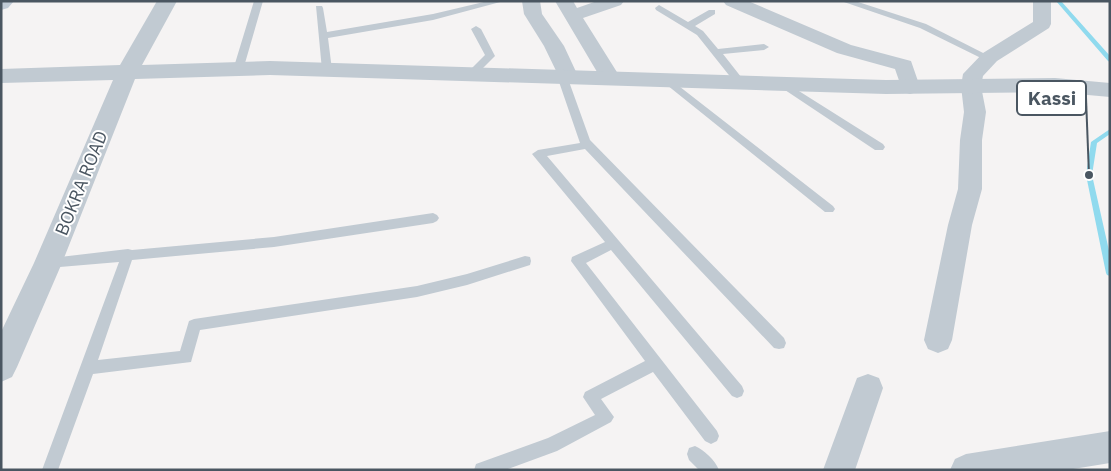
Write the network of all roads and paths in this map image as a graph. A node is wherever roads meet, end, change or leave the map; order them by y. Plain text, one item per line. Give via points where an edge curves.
1 (4, 1) edge
2 (166, 1) edge
3 (259, 1) edge
4 (500, 1) edge
5 (531, 1) edge
6 (615, 1) edge
7 (732, 1) edge
8 (845, 1) edge
9 (1042, 1) edge
10 (1, 4) edge
11 (319, 8) dead end
12 (568, 8) edge
13 (659, 8) dead end
14 (712, 12) dead end
15 (688, 26) junction
16 (476, 29) dead end
17 (322, 36) junction
18 (764, 47) dead end
19 (715, 52) junction
20 (988, 58) junction
21 (238, 70) junction
22 (327, 70) junction
23 (127, 72) junction
24 (472, 73) junction
25 (1, 76) edge
26 (565, 76) junction
27 (610, 77) junction
28 (666, 79) junction
29 (740, 82) junction
30 (783, 84) junction
31 (971, 86) junction
32 (910, 87) junction
33 (1110, 90) edge
34 (588, 145) junction
35 (879, 147) dead end
36 (828, 209) dead end
37 (433, 218) dead end
38 (614, 244) junction
39 (128, 254) junction
40 (525, 261) dead end
41 (48, 263) junction
42 (938, 340) dead end
43 (779, 343) dead end
44 (655, 363) junction
45 (1, 367) edge
46 (88, 368) junction
47 (868, 388) dead end
48 (737, 391) dead end
49 (710, 436) dead end
50 (1110, 447) edge
51 (695, 454) dead end
52 (50, 470) edge
53 (482, 470) edge
54 (711, 470) edge
55 (839, 470) edge
56 (966, 470) edge

1 - 10 main road
2 - 23 street, BOKRA ROAD
3 - 21 lane
4 - 17 lane via 434,17
5 - 26 street via 533,14 554,46
6 - 12 street
7 - 32 street via 844,49 904,64
8 - 20 lane via 923,26
9 - 20 street via 1042,24
11 - 17 lane
12 - 27 street
13 - 15 lane
14 - 15 lane
15 - 19 lane via 700,33
16 - 24 lane via 490,56
17 - 22 lane
18 - 19 lane
19 - 29 lane
20 - 31 street via 973,74
21 - 22 street
21 - 23 street
22 - 24 street
23 - 25 street
23 - 41 street, BOKRA ROAD
24 - 26 street
26 - 27 street
26 - 34 lane
27 - 28 street
28 - 29 street
28 - 36 lane
29 - 30 street
30 - 32 street
30 - 35 lane
31 - 32 street
31 - 33 street via 1055,85
31 - 42 street via 975,112 970,189
34 - 38 lane via 538,154
34 - 43 lane
37 - 39 lane via 274,242
38 - 44 lane via 577,261
38 - 48 lane
39 - 41 lane
39 - 46 lane
40 - 46 lane via 448,285 194,325 186,356
41 - 45 street, BOKRA ROAD
44 - 49 lane
44 - 53 lane via 590,397 606,416 551,445
46 - 52 lane
47 - 55 street
50 - 56 street
51 - 54 lane

